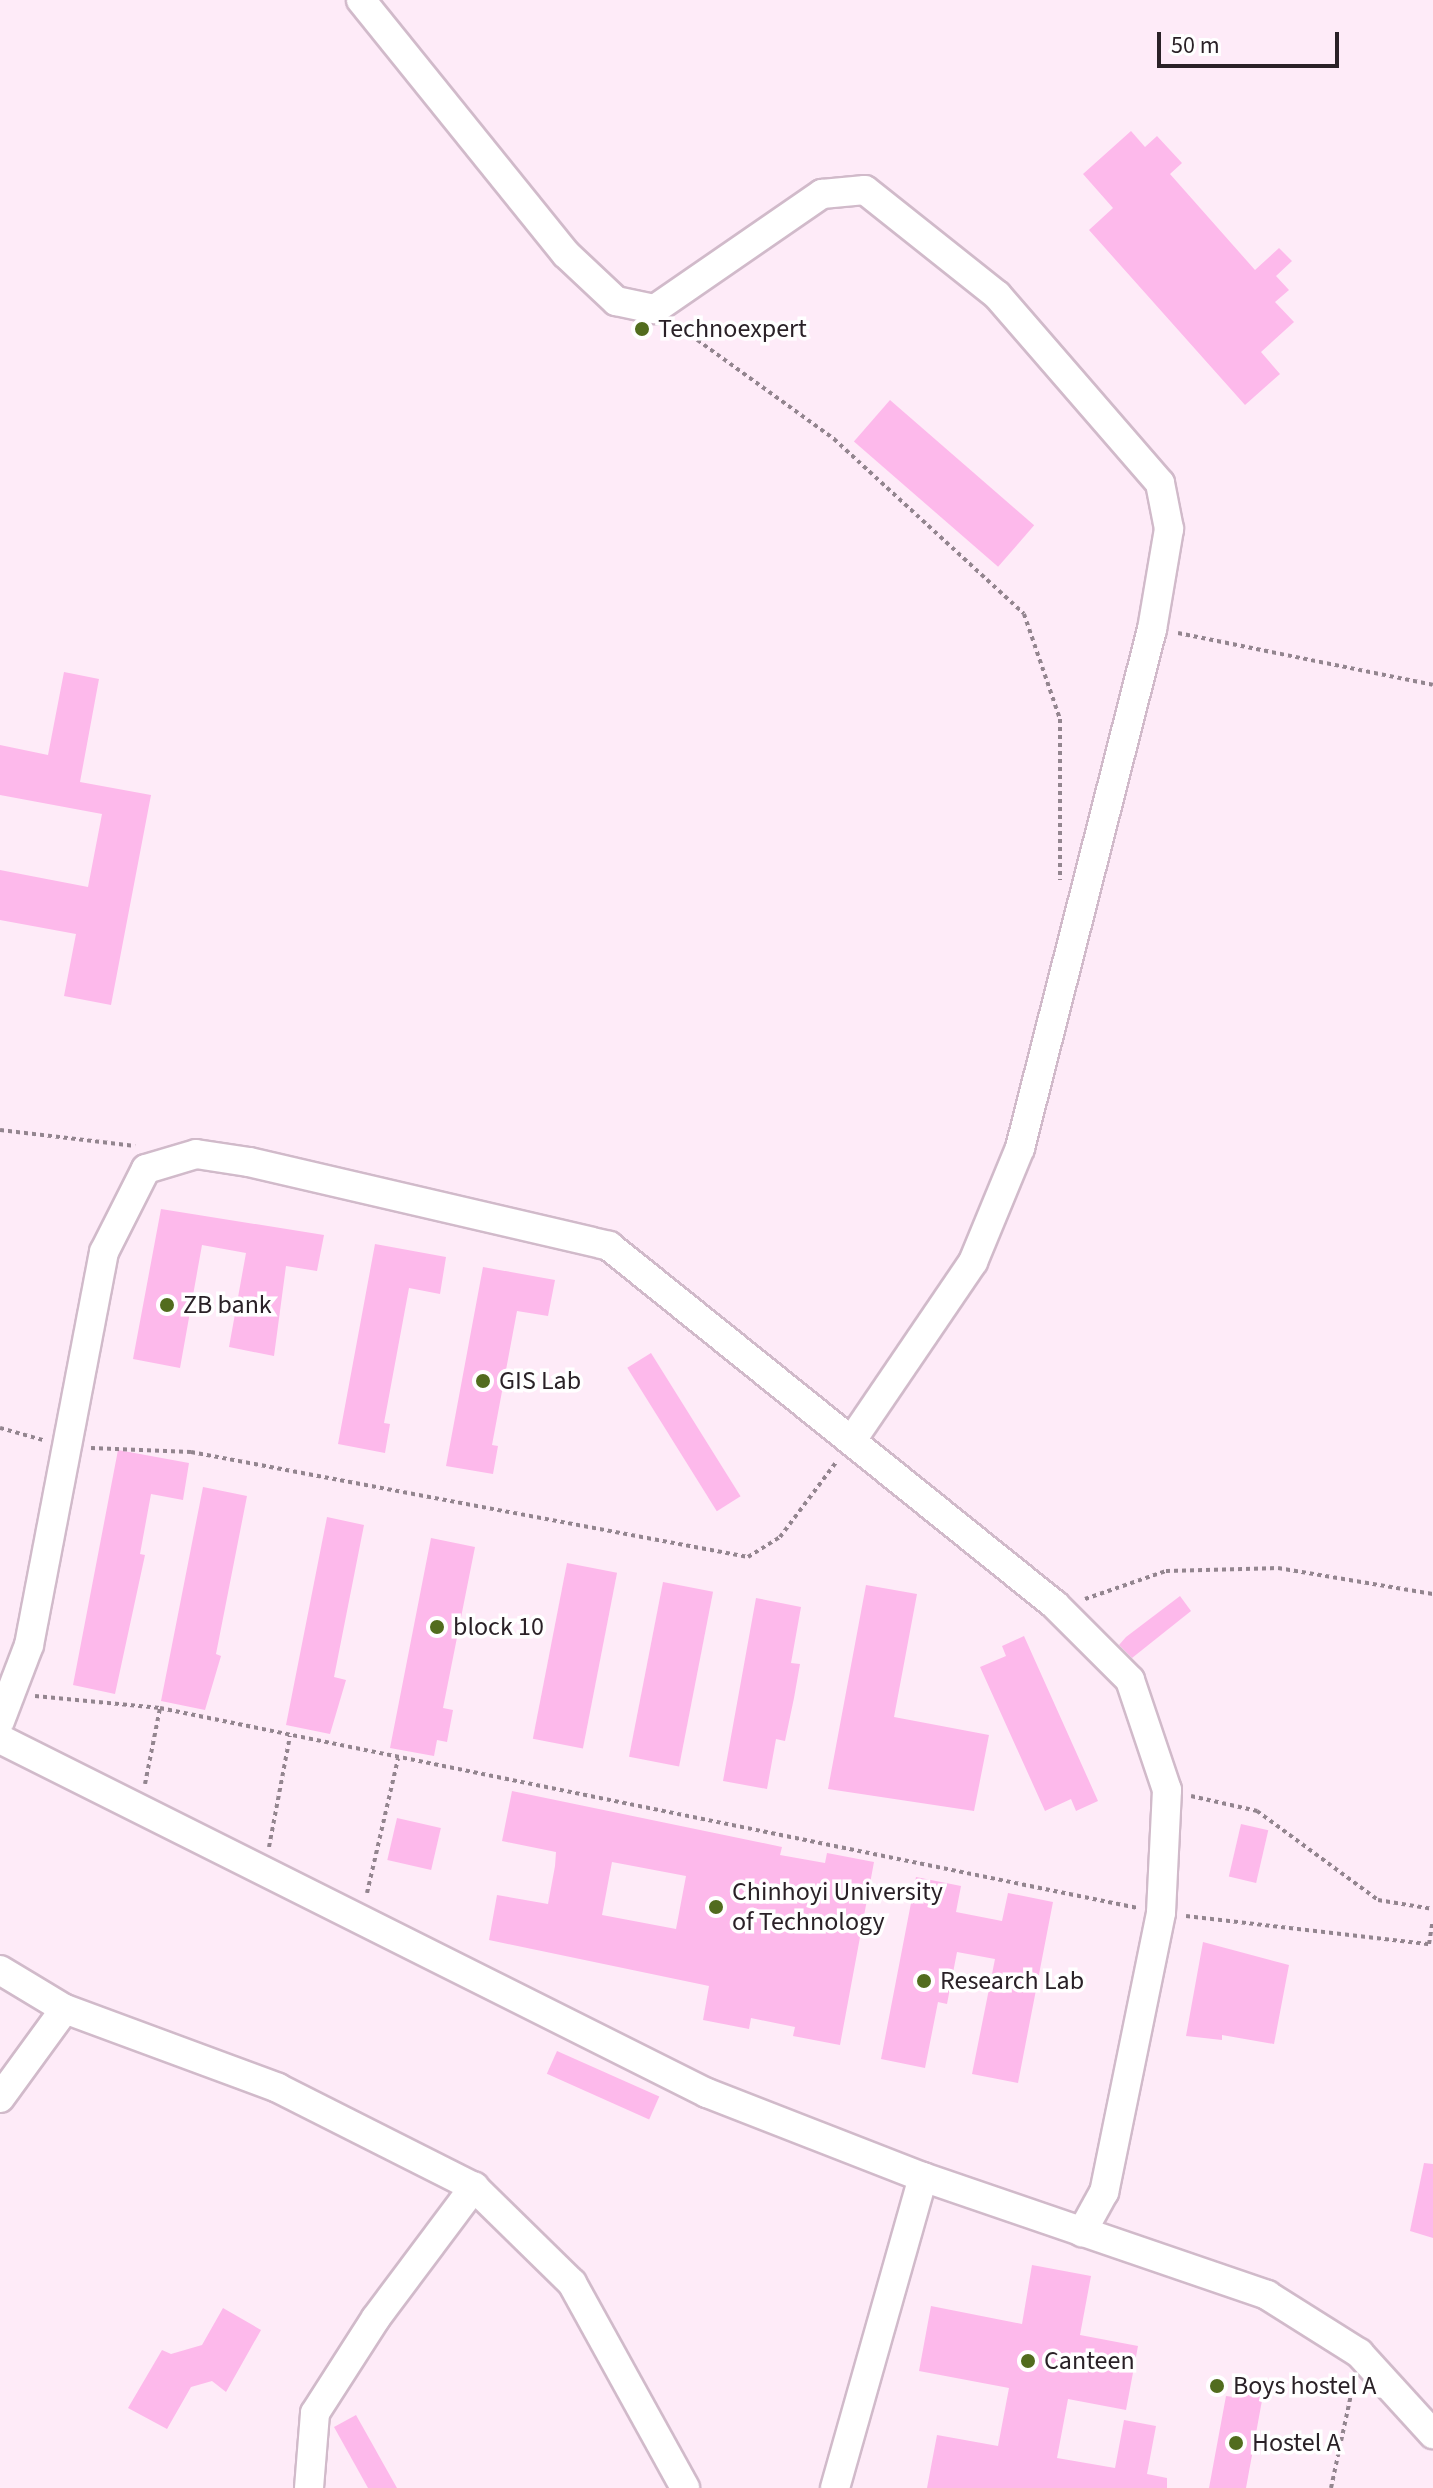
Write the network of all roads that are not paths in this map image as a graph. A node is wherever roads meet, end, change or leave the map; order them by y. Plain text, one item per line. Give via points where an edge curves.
1 (361, 0) edge
2 (852, 1440) junction
3 (0, 1721) edge
4 (0, 1739) edge
5 (0, 1970) edge
6 (65, 2009) junction
7 (0, 2098) edge
8 (923, 2177) junction
9 (474, 2187) junction
10 (1082, 2232) junction
11 (1433, 2434) edge
12 (309, 2488) edge
13 (685, 2488) edge
14 (835, 2488) edge

1 - 2 lane via 566,254 616,301 655,309 822,194 865,190 997,295 1160,483 1169,529 1152,629 1020,1148 973,1262
2 - 3 lane via 609,1246 249,1162 196,1154 146,1169 104,1252 29,1645
2 - 10 lane via 1055,1605 1130,1680 1167,1790 1161,1913 1104,2192
4 - 8 lane via 707,2093
5 - 6 lane
6 - 7 lane
6 - 9 lane via 278,2088
8 - 10 lane
8 - 14 lane
9 - 12 lane via 376,2318 315,2413
9 - 13 lane via 572,2283
10 - 11 lane via 1267,2295 1359,2353

